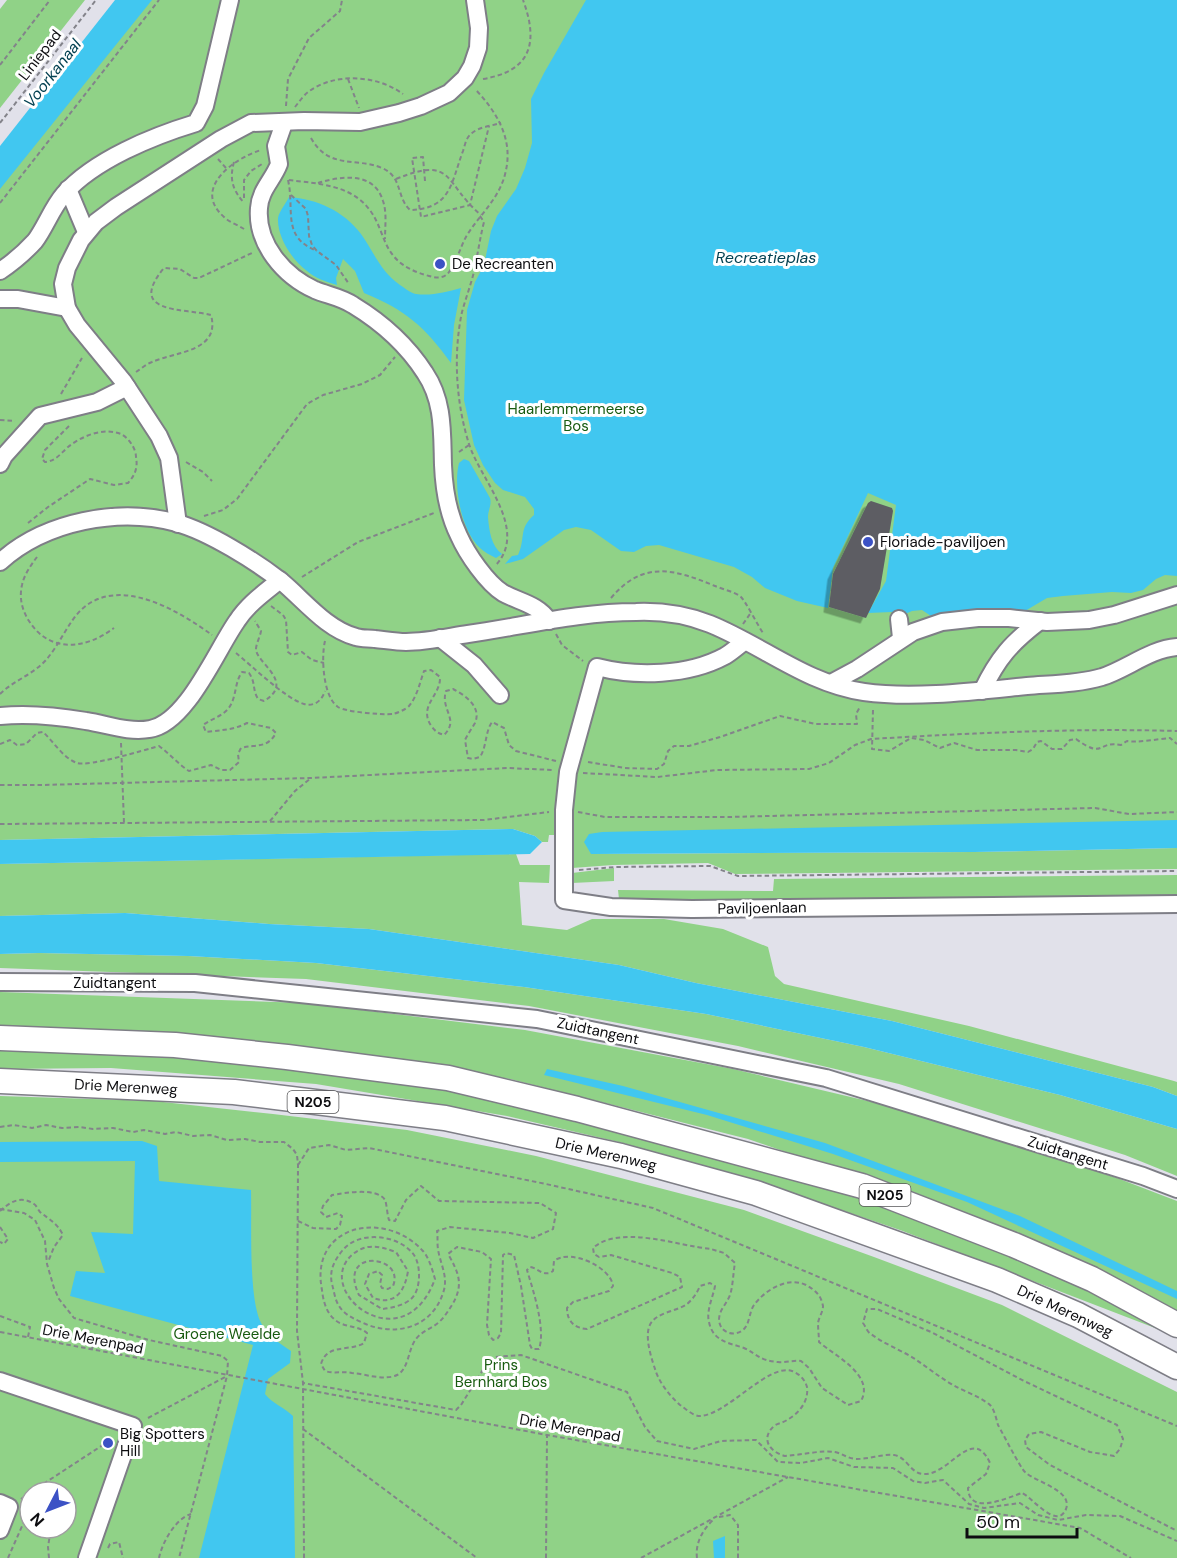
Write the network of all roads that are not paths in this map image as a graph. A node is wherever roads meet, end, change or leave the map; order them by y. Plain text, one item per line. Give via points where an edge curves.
1 (230, 0) edge
2 (475, 0) edge
3 (196, 123) junction
4 (284, 123) junction
5 (221, 139) junction
6 (68, 189) junction
7 (86, 232) junction
8 (0, 271) edge
9 (0, 299) edge
10 (67, 308) junction
11 (125, 384) junction
12 (0, 464) edge
13 (178, 524) junction
14 (0, 562) edge
15 (283, 584) junction
16 (1177, 595) edge
17 (899, 619) dead end
18 (549, 621) junction
19 (1040, 621) junction
20 (440, 638) junction
21 (901, 638) junction
22 (744, 642) junction
23 (1177, 647) edge
24 (831, 683) junction
25 (982, 691) junction
26 (500, 695) dead end
27 (0, 716) edge
28 (1177, 904) edge
29 (0, 982) edge
30 (0, 1038) edge
31 (0, 1082) edge
32 (1177, 1189) edge
33 (1177, 1325) edge
34 (1177, 1367) edge
35 (0, 1381) edge
36 (0, 1503) edge
37 (0, 1530) edge
38 (87, 1558) edge

1 - 3 street via 205,106
2 - 4 street via 478,48 465,78 449,93 421,106 360,122
3 - 5 street
3 - 6 street via 105,162
4 - 5 street via 251,123
4 - 18 street via 276,146 279,164 261,193 259,218 266,243 276,260 299,282 350,303 378,321 415,357 438,400 448,508 459,538 485,576 503,593 531,605
5 - 7 street via 116,207
6 - 7 street
6 - 8 street via 34,241
7 - 10 street via 67,268 63,284
9 - 10 street
10 - 11 street
11 - 12 street via 97,402 40,416
11 - 13 street via 169,458
13 - 14 street via 128,518 79,522 36,537
13 - 15 street via 239,553
15 - 20 street via 330,623 357,637 405,642
15 - 27 street via 249,605 191,697 151,729 120,728 41,714
16 - 19 street via 1106,616
17 - 21 street
18 - 20 street
18 - 22 street via 602,614 670,614 710,624
19 - 21 street via 978,618 942,622
19 - 25 street via 1008,648
20 - 26 street via 474,665
21 - 24 street
22 - 24 street
22 - 28 street, Paviljoenlaan via 725,656 679,670 648,674 597,667 569,768 564,810 564,900 611,907 692,909
23 - 25 street via 1084,681
24 - 25 street via 861,692
29 - 32 street, Zuidtangent via 195,983 537,1019 826,1078
30 - 33 highway, N205 via 175,1045 287,1057 447,1078 576,1109 862,1186 1092,1279
31 - 34 highway, Drie Merenweg / N205 via 234,1092 445,1118 621,1156 756,1193 997,1280 1078,1315
35 - 38 street via 133,1426
36 - 37 street via 9,1507

